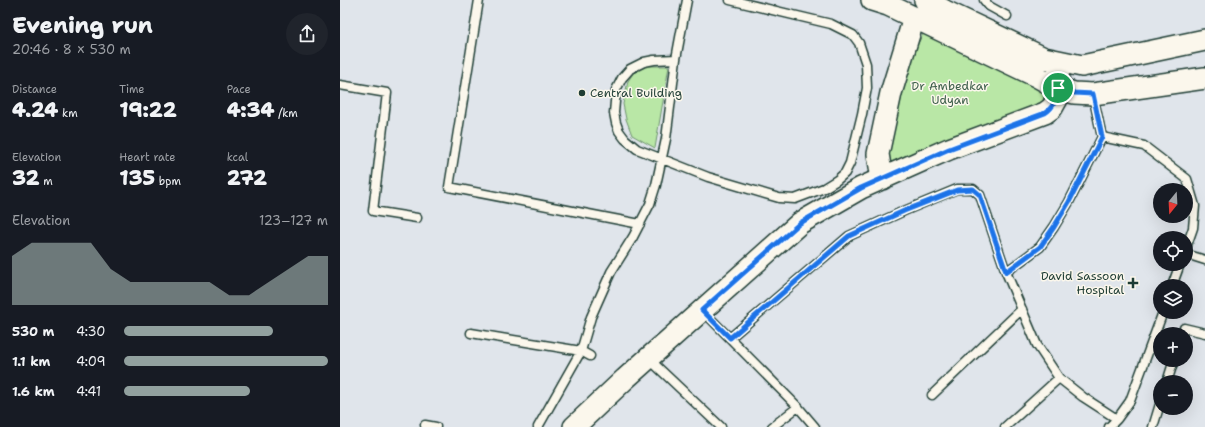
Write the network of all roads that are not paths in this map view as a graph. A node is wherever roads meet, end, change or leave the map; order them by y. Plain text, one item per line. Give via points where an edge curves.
1 (479, 0) edge
2 (687, 0) edge
3 (730, 0) edge
4 (872, 0) edge
5 (924, 0) edge
6 (984, 0) edge
7 (1007, 16) dead end
8 (914, 18) junction
9 (1205, 40) edge
10 (676, 60) junction
11 (1059, 62) junction
12 (1205, 78) edge
13 (340, 85) edge
14 (1058, 88) junction
15 (1093, 94) junction
16 (1102, 137) junction
17 (661, 159) junction
18 (882, 179) junction
19 (418, 218) dead end
20 (640, 224) junction
21 (1192, 231) edge
22 (1193, 256) edge
23 (1205, 260) edge
24 (1006, 272) junction
25 (1022, 309) junction
26 (702, 310) junction
27 (1160, 319) edge
28 (1193, 330) edge
29 (471, 333) dead end
30 (1205, 333) edge
31 (730, 338) junction
32 (581, 351) junction
33 (590, 356) dead end
34 (648, 358) junction
35 (1059, 378) junction
36 (932, 395) dead end
37 (798, 407) junction
38 (1157, 415) edge
39 (1116, 419) junction
40 (425, 425) dead end
41 (436, 427) edge
42 (538, 427) edge
43 (574, 427) edge
44 (720, 427) edge
45 (772, 427) edge
46 (815, 427) edge
47 (1005, 427) edge
48 (1109, 427) edge
49 (1153, 427) edge

1 - 20 lane via 449,187
2 - 10 lane
3 - 17 lane via 831,24 853,35 859,43 866,64 867,88 850,163 845,173 837,180 795,199 779,198 736,186
4 - 8 main road
5 - 11 main road via 1044,58
6 - 7 lane
8 - 14 main road
8 - 18 main road via 891,93 878,154
9 - 11 main road via 1082,66
10 - 17 lane
10 - 17 lane via 654,60 630,69 616,90 614,103 616,123 625,139 637,149
11 - 14 main road
12 - 15 main road
13 - 19 lane via 387,93 373,211
14 - 15 main road via 1074,93
14 - 18 main road via 1052,108 1045,113 949,149
15 - 16 lane
16 - 21 lane via 1144,146 1187,179 1196,206
16 - 24 lane via 1051,232 1040,247
17 - 20 lane via 650,204
18 - 26 main road via 800,223
20 - 32 lane via 611,272 591,317
22 - 23 lane
24 - 25 lane
24 - 31 lane via 980,195 973,189 957,190 849,236
25 - 35 lane via 1037,345
25 - 36 lane
26 - 31 lane
26 - 34 main road
27 - 39 lane via 1130,401
28 - 30 lane
29 - 32 lane
31 - 37 lane
32 - 33 lane
32 - 42 lane
34 - 43 main road
34 - 44 lane
35 - 39 lane
35 - 47 lane
37 - 45 lane
37 - 46 lane
38 - 49 lane
39 - 48 lane
40 - 41 lane

